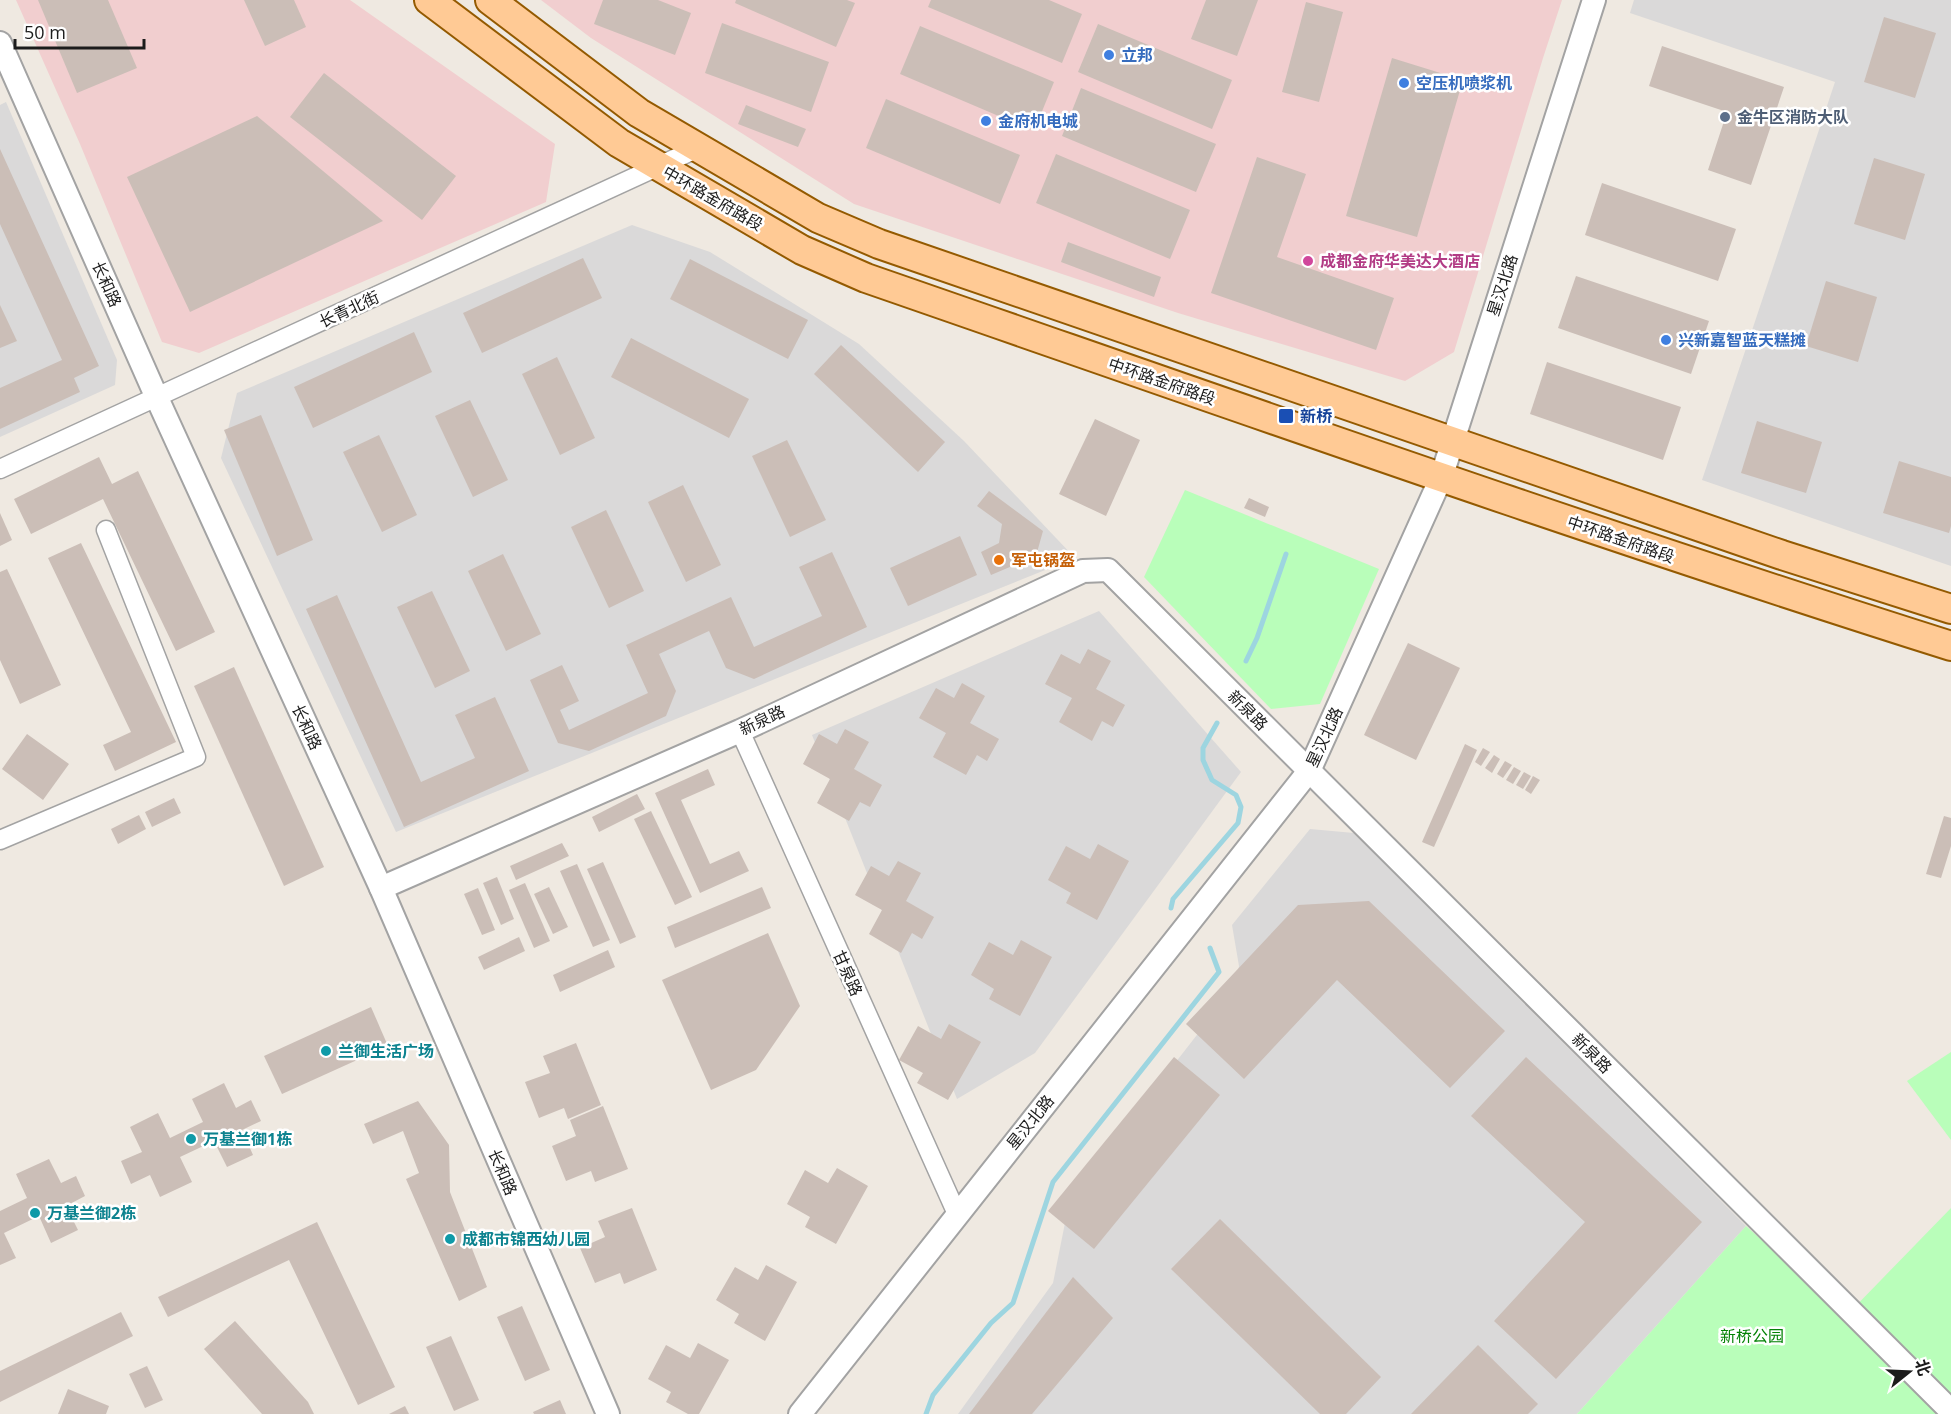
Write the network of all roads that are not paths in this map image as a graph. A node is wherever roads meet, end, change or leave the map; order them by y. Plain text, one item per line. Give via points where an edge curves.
1 (429, 0) edge
2 (490, 0) edge
3 (1594, 0) edge
4 (0, 43) edge
5 (698, 148) junction
6 (658, 166) junction
7 (157, 398) junction
8 (1452, 441) junction
9 (0, 469) edge
10 (1441, 478) junction
11 (106, 530) dead end
12 (1951, 609) edge
13 (1951, 646) edge
14 (740, 731) junction
15 (1310, 771) junction
16 (0, 840) edge
17 (381, 888) junction
18 (957, 1214) junction
19 (1951, 1411) edge
20 (608, 1414) edge
21 (800, 1414) edge

1 - 6 main road, 中环路金府路段 via 619,143
2 - 5 main road via 639,113
3 - 8 street, 星汉北路
4 - 7 street, 长和路
5 - 6 street, 长青北街
5 - 8 main road via 818,218 879,244
6 - 7 street, 长青北街
6 - 10 main road, 中环路金府路段 via 802,250 866,278
7 - 9 street, 长青北街
7 - 17 street, 长和路
8 - 10 street, 星汉北路
8 - 12 main road
10 - 13 main road, 中环路金府路段
10 - 15 street, 星汉北路
11 - 16 street via 196,757
14 - 15 street, 新泉路 via 1083,572 1108,570
14 - 17 street, 新泉路
14 - 18 street, 甘泉路
15 - 18 street, 星汉北路
15 - 19 street, 新泉路
17 - 20 street, 长和路
18 - 21 street, 星汉北路

